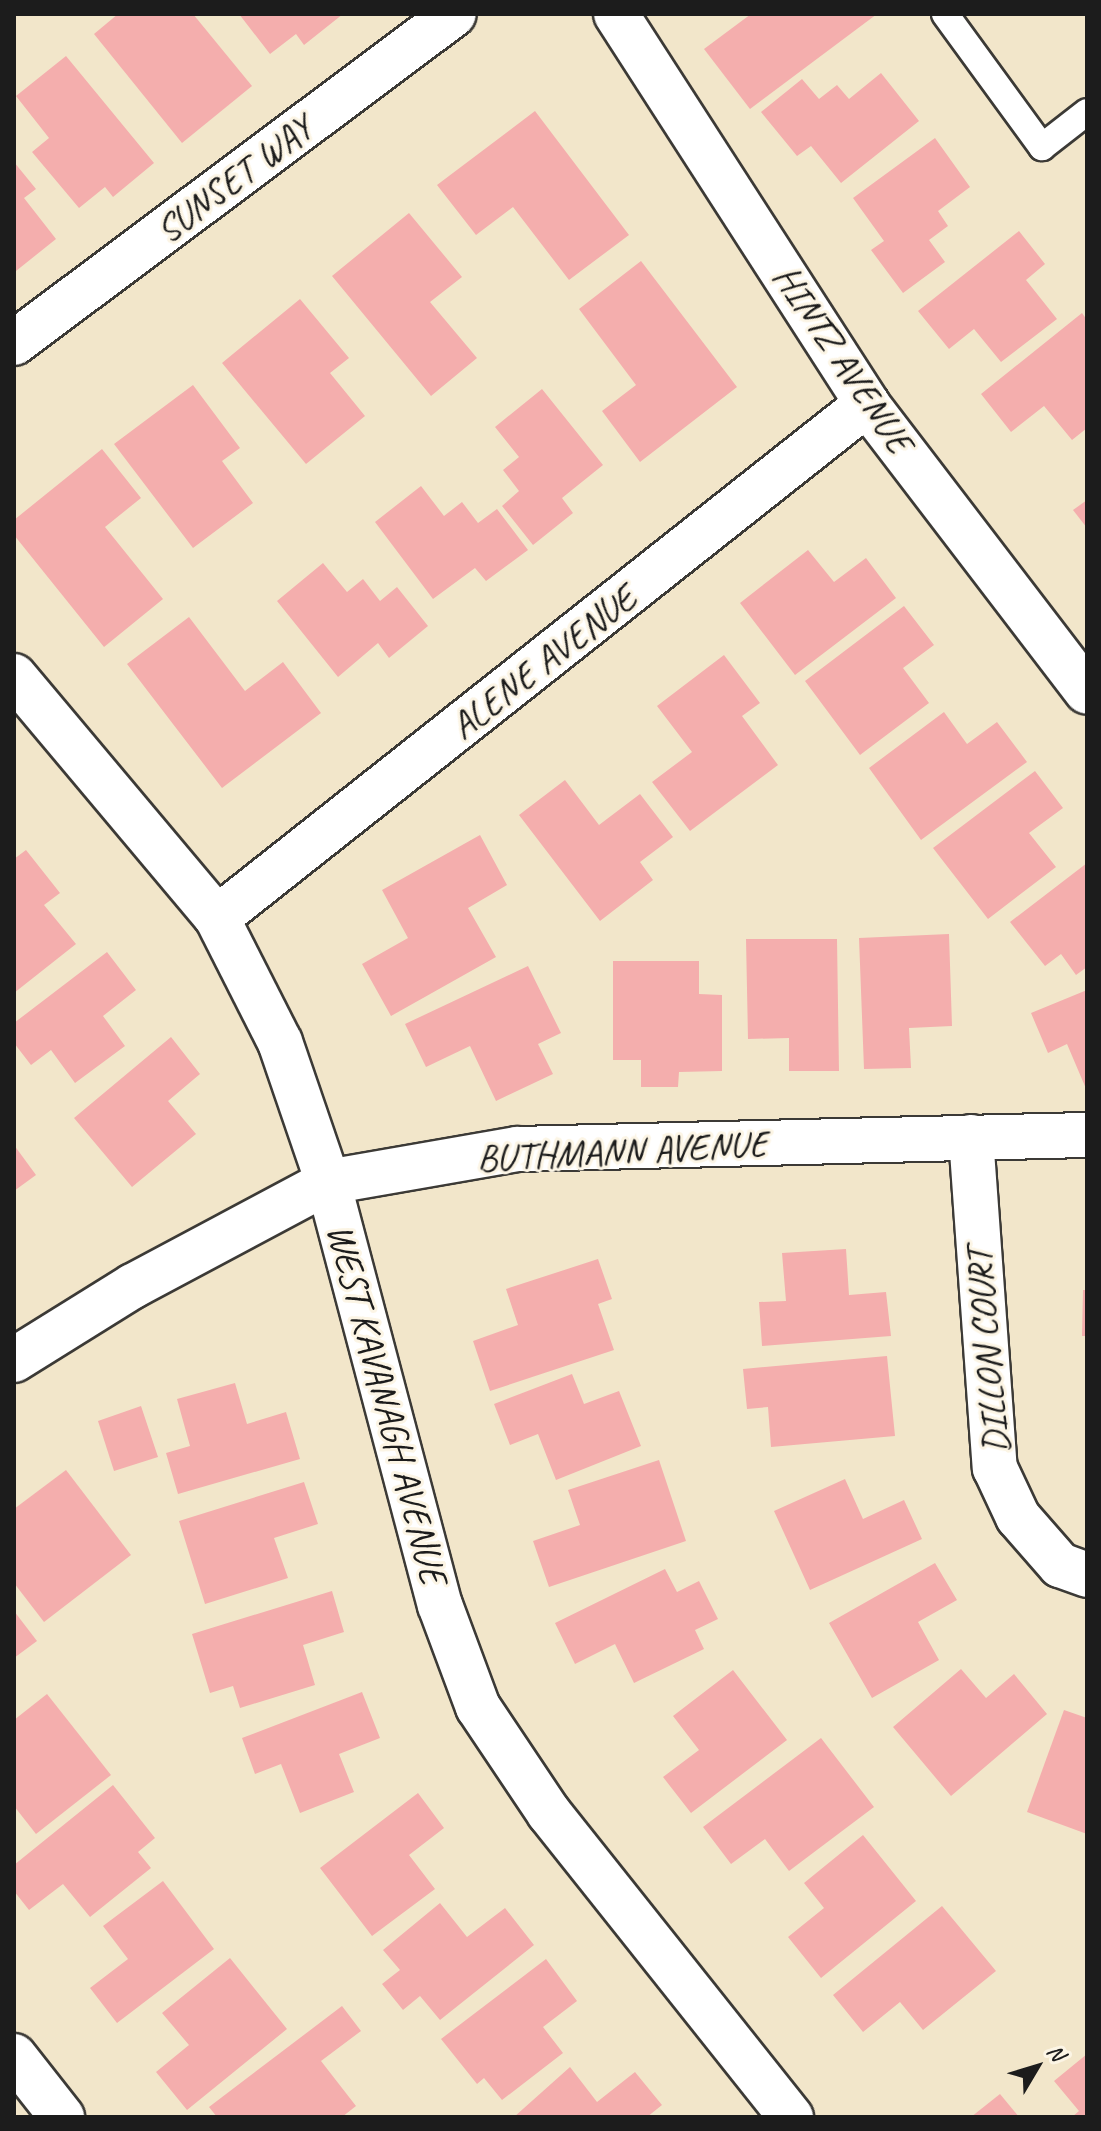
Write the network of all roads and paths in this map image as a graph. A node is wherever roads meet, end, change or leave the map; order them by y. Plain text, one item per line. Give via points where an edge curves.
1 (454, 14) edge
2 (616, 14) edge
3 (945, 14) edge
4 (1087, 112) edge
5 (14, 343) edge
6 (867, 404) junction
7 (14, 676) edge
8 (1087, 692) edge
9 (217, 918) junction
10 (1087, 1135) edge
11 (971, 1137) junction
12 (328, 1182) junction
13 (14, 1360) edge
14 (1087, 1575) edge
15 (14, 2056) edge
16 (62, 2117) edge
17 (791, 2117) edge

1 - 5 street, SUNSET WAY
2 - 6 street, HINTZ AVENUE
3 - 4 lane via 1042,147
6 - 8 street, HINTZ AVENUE
6 - 9 street, ALENE AVENUE
7 - 9 street, WEST KAVANAGH AVENUE
9 - 12 street, WEST KAVANAGH AVENUE via 280,1042
10 - 11 street, BUTHMANN AVENUE
11 - 12 street, BUTHMANN AVENUE via 517,1149
11 - 14 street, DILLON COURT via 995,1468 1018,1517 1060,1565
12 - 13 street, BUTHMANN AVENUE via 133,1286
12 - 17 street, WEST KAVANAGH AVENUE via 440,1605 478,1707 549,1813
15 - 16 street

